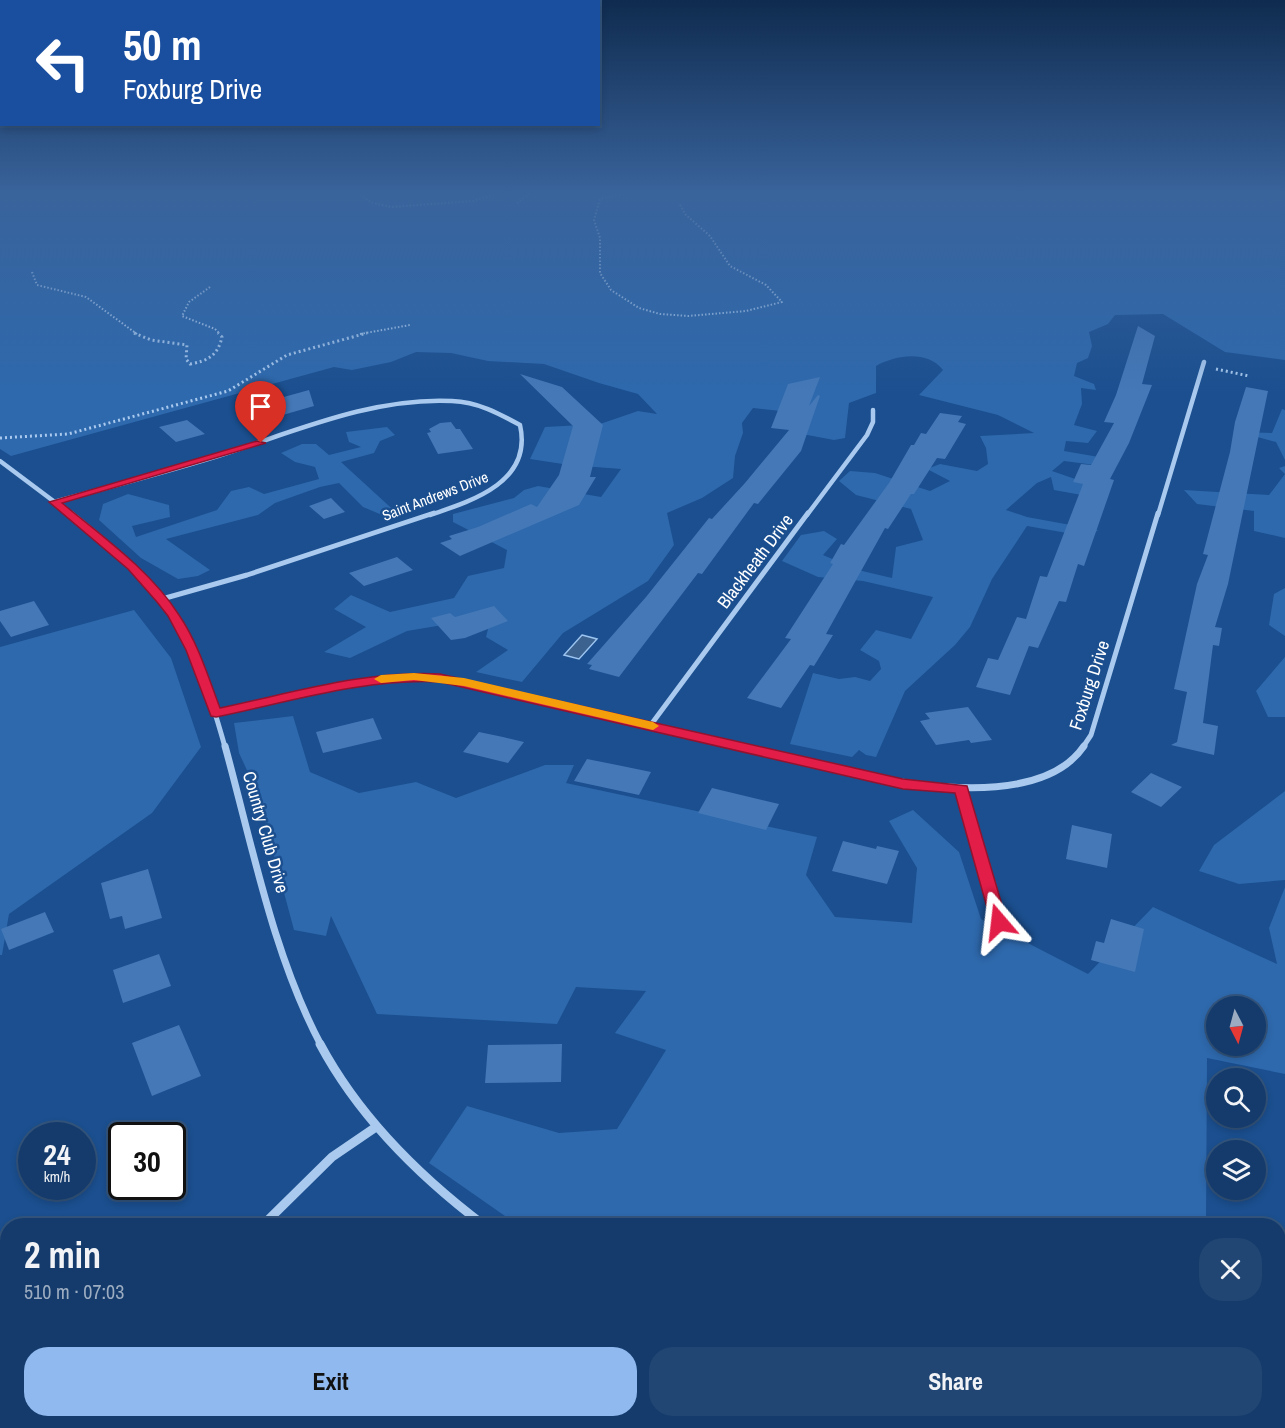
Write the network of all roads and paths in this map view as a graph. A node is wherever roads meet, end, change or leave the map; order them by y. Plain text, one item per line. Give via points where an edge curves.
1 (600, 260) edge
2 (724, 260) edge
3 (32, 272) dead end
4 (210, 287) dead end
5 (410, 325) dead end
6 (1204, 364) joint
7 (1249, 376) dead end
8 (873, 410) dead end
9 (0, 438) edge
10 (0, 461) edge
11 (54, 502) junction
12 (162, 599) junction
13 (216, 713) junction
14 (650, 726) junction
15 (962, 789) junction
16 (1002, 930) dead end
17 (376, 1127) junction
18 (270, 1218) edge
19 (475, 1218) edge

1 - 2 path via 600,273 611,290 639,308 660,314 723,314 782,302 766,283
3 - 4 path via 37,285 86,297 136,334 187,345 186,359 190,364 217,355 221,347 222,337 215,329 182,316 183,308
5 - 9 path via 288,355 244,385 218,393 68,434
6 - 7 path
6 - 15 street, Foxburg Drive via 1091,735 1078,754 1053,770 1011,784
8 - 14 street, Blackheath Drive via 867,435
10 - 11 street, Country Club Drive
11 - 12 street, Country Club Drive via 132,567
11 - 12 street, Saint Andrews Drive via 398,404 465,403 501,412 520,425 523,446 515,463 498,485 485,492 244,577
12 - 13 street, Country Club Drive via 192,650
13 - 14 street, Foxburg Drive via 330,688 414,676 464,682
13 - 17 street, Country Club Drive via 272,914 303,1007 333,1069
14 - 15 street, Foxburg Drive via 903,784
15 - 16 street
17 - 18 street via 332,1157
17 - 19 street, Country Club Drive via 411,1166

